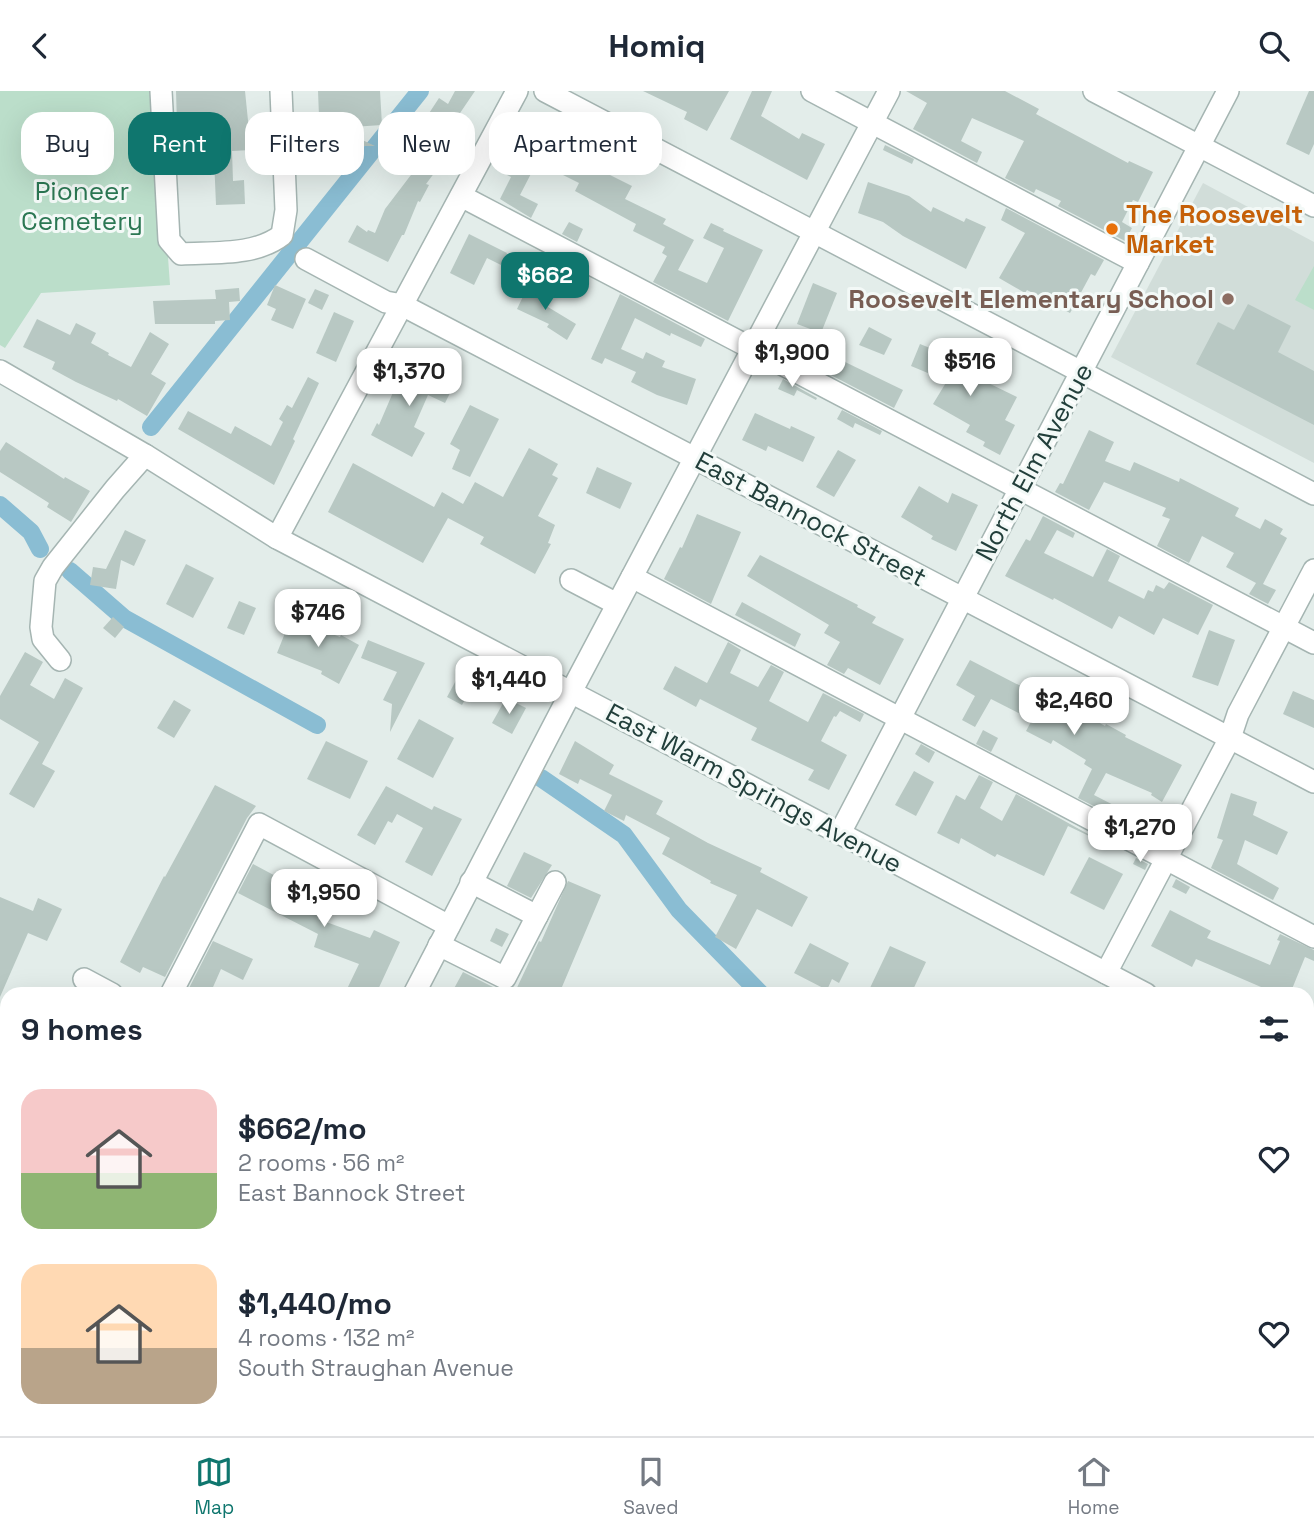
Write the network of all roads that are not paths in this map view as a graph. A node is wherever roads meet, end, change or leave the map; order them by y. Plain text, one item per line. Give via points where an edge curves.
1 (161, 91) edge
2 (281, 91) edge
3 (517, 91) edge
4 (545, 91) edge
5 (812, 91) edge
6 (889, 91) edge
7 (1094, 91) edge
8 (1228, 91) edge
9 (872, 123) junction
10 (1199, 146) junction
11 (461, 196) junction
12 (1314, 206) edge
13 (815, 232) junction
14 (306, 259) dead end
15 (1138, 263) junction
16 (402, 305) junction
17 (753, 349) junction
18 (0, 370) edge
19 (1081, 372) junction
20 (145, 455) junction
21 (695, 458) junction
22 (1020, 489) junction
23 (1314, 494) edge
24 (277, 538) junction
25 (1314, 570) edge
26 (632, 576) junction
27 (571, 580) dead end
28 (963, 599) junction
29 (617, 604) junction
30 (1284, 627) junction
31 (1314, 643) edge
32 (60, 660) dead end
33 (570, 692) junction
34 (900, 718) junction
35 (1230, 739) junction
36 (1314, 782) edge
37 (840, 833) junction
38 (1166, 859) junction
39 (555, 881) dead end
40 (471, 882) junction
41 (537, 916) junction
42 (444, 935) junction
43 (1314, 937) edge
44 (1106, 973) junction
45 (84, 979) dead end
46 (502, 986) edge
47 (98, 987) edge
48 (175, 987) edge
49 (418, 987) edge
50 (1133, 987) edge

1 - 2 street via 169,240 181,254 253,249 282,235 286,210
3 - 11 street
4 - 13 street
5 - 9 street
6 - 9 street
7 - 10 street
8 - 10 street, North Elm Avenue
9 - 13 street
9 - 15 street
10 - 12 street
10 - 15 street, North Elm Avenue
11 - 16 street
11 - 17 street
13 - 17 street
13 - 19 street
14 - 16 street, East Bannock Street via 386,302
15 - 19 street, North Elm Avenue
16 - 21 street, East Bannock Street
16 - 24 street
17 - 21 street
17 - 22 street
18 - 20 street, East Warm Springs Avenue
19 - 22 street, North Elm Avenue
19 - 23 street
20 - 24 street, East Warm Springs Avenue
20 - 32 street via 45,581 43,639
21 - 26 street
21 - 28 street, East Bannock Street
22 - 28 street, North Elm Avenue
22 - 30 street
24 - 33 street, East Warm Springs Avenue
25 - 30 street
26 - 29 street
26 - 34 street
27 - 29 street
28 - 34 street, North Elm Avenue
28 - 35 street, East Bannock Street
29 - 33 street
30 - 31 street
30 - 35 street
33 - 37 street, East Warm Springs Avenue
33 - 40 street
34 - 37 street, North Elm Avenue
34 - 38 street
35 - 36 street, East Bannock Street
35 - 38 street
37 - 44 street, East Warm Springs Avenue
38 - 43 street
38 - 44 street
39 - 41 street
40 - 41 street
40 - 42 street
41 - 46 street
42 - 46 street
42 - 48 street via 259,824
42 - 49 street
44 - 50 street, East Warm Springs Avenue
45 - 47 street

